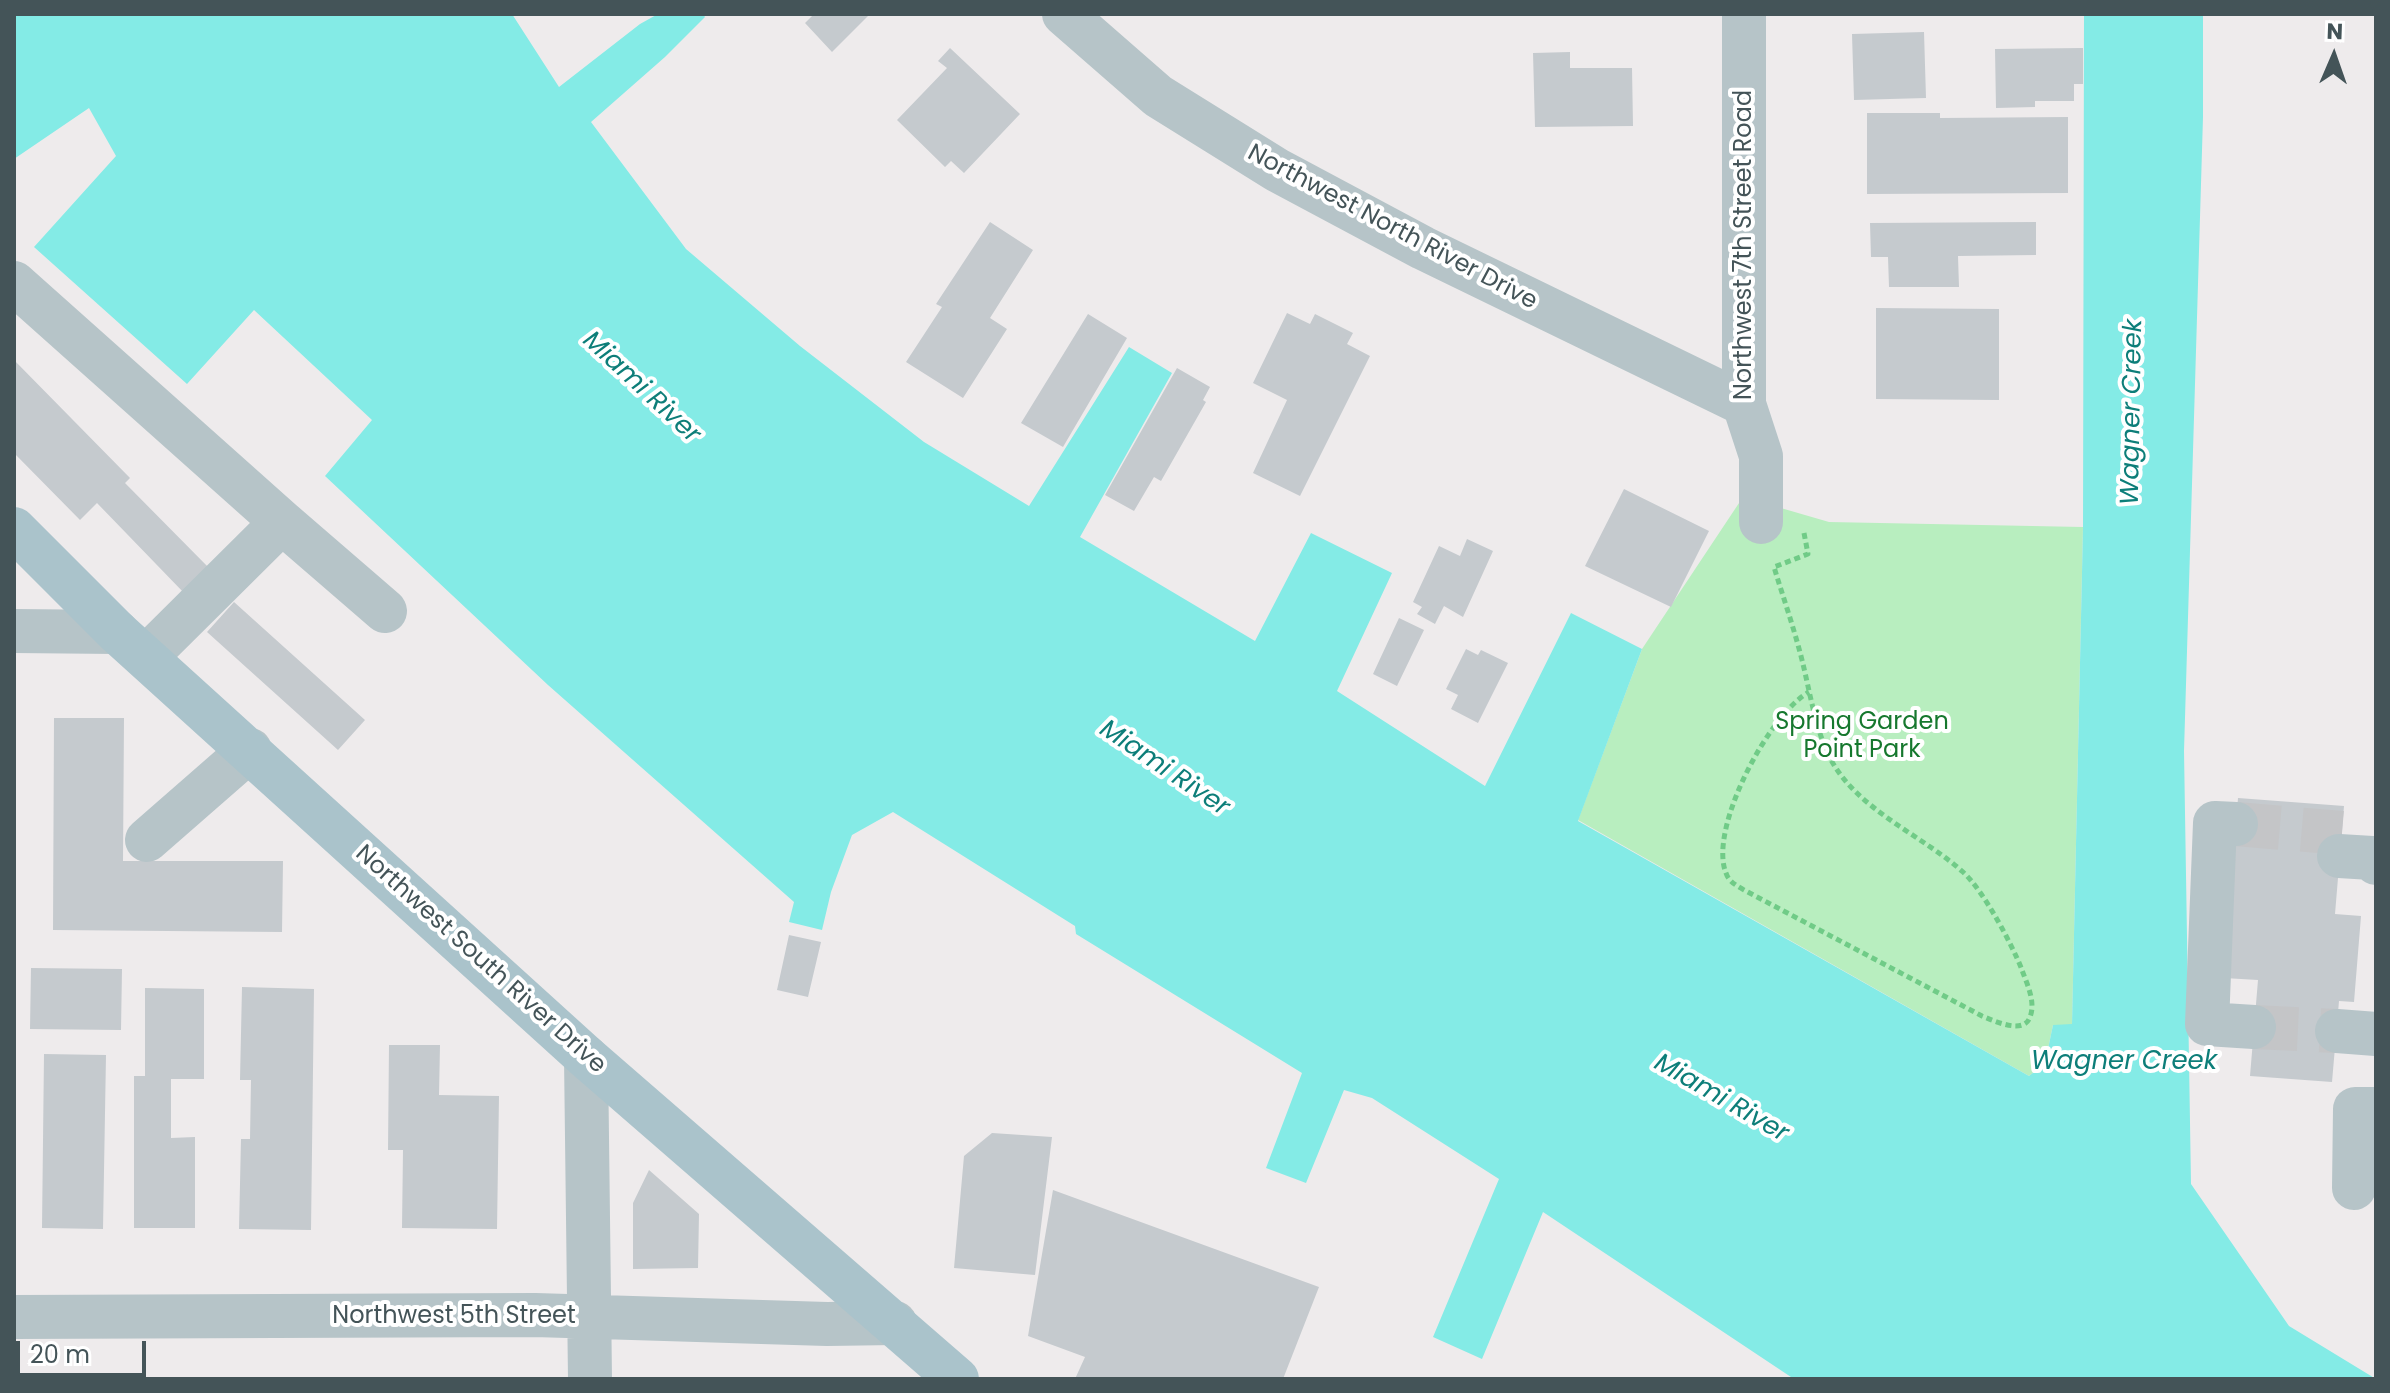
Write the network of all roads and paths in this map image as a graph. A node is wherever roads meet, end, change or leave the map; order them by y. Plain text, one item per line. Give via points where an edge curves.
1 (1064, 14) edge
2 (1744, 14) edge
3 (14, 283) edge
4 (1744, 404) junction
5 (282, 522) junction
6 (1761, 522) dead end
7 (14, 529) edge
8 (1803, 529) dead end
9 (385, 611) dead end
10 (14, 631) edge
11 (131, 645) junction
12 (1809, 692) junction
13 (250, 750) junction
14 (2236, 824) tunnel mouth
15 (147, 840) dead end
16 (2254, 1027) tunnel mouth
17 (586, 1057) junction
18 (2376, 1109) edge
19 (2354, 1188) dead end
20 (14, 1317) edge
21 (590, 1318) junction
22 (895, 1323) junction
23 (590, 1379) edge
24 (957, 1379) edge

1 - 4 street, Northwest North River Drive via 1158,96 1277,170 1436,255
2 - 4 street, Northwest 7th Street Road
3 - 5 street
4 - 6 street, Northwest 7th Street Road via 1761,456
5 - 9 street
5 - 11 street
7 - 11 main road, Northwest South River Drive
8 - 12 path via 1808,554 1774,567
10 - 11 street
11 - 13 main road, Northwest South River Drive
12 - 12 path via 1831,759 1849,783 1977,887 2016,955 2029,989 2029,1021 2008,1025 1982,1016 1744,890 1726,875 1729,822 1754,756 1786,710
13 - 15 street
13 - 17 main road, Northwest South River Drive
14 - 16 street via 2215,823 2207,1024
17 - 21 street
17 - 22 main road, Northwest South River Drive
18 - 19 street via 2355,1109
20 - 21 street, Northwest 5th Street
21 - 22 street, Northwest 5th Street
21 - 23 street
22 - 24 main road, Northwest South River Drive

